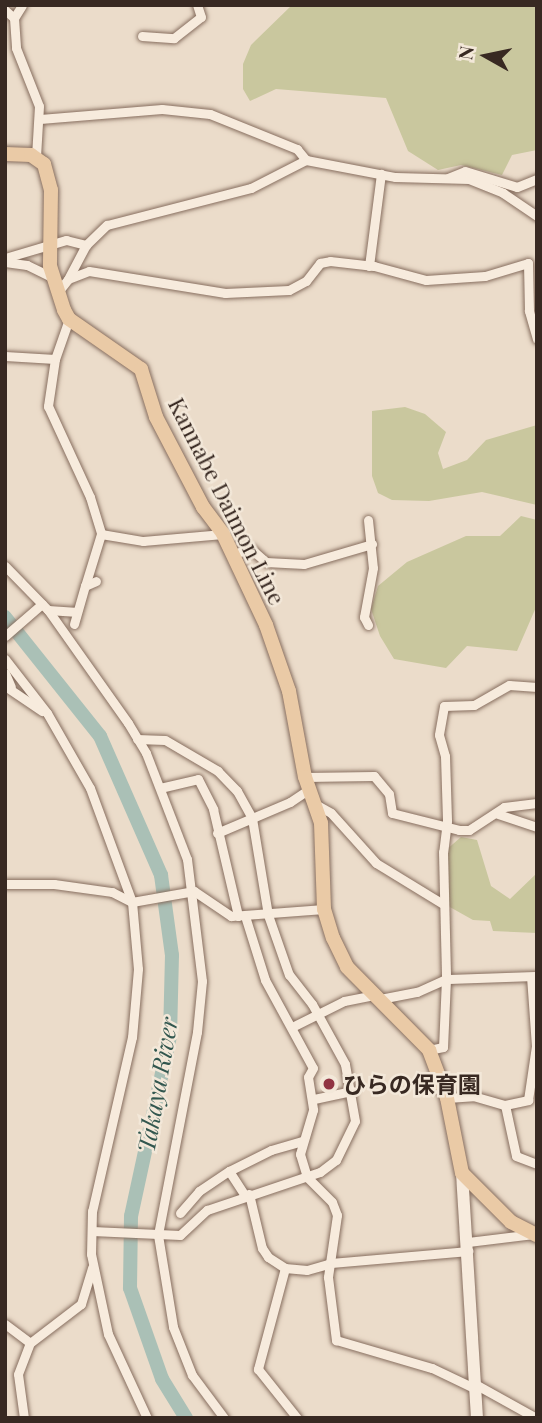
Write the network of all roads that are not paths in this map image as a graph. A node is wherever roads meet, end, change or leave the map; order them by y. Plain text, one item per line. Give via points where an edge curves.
1 (22, 5) edge
2 (197, 5) edge
3 (5, 10) edge
4 (14, 18) junction
5 (142, 36) dead end
6 (5, 48) edge
7 (16, 48) junction
8 (40, 119) junction
9 (5, 154) edge
10 (36, 157) junction
11 (306, 160) junction
12 (381, 174) junction
13 (448, 178) junction
14 (537, 179) edge
15 (537, 216) edge
16 (50, 243) junction
17 (86, 245) junction
18 (5, 260) edge
19 (369, 265) junction
20 (60, 283) junction
21 (69, 319) junction
22 (537, 339) edge
23 (5, 356) edge
24 (55, 359) junction
25 (368, 520) dead end
26 (101, 534) junction
27 (223, 534) junction
28 (372, 544) junction
29 (232, 555) junction
30 (5, 566) edge
31 (96, 581) dead end
32 (85, 586) junction
33 (43, 607) junction
34 (74, 612) junction
35 (74, 624) dead end
36 (368, 625) dead end
37 (5, 636) edge
38 (5, 659) edge
39 (5, 673) edge
40 (8, 687) edge
41 (537, 687) edge
42 (47, 713) junction
43 (137, 739) junction
44 (307, 783) junction
45 (160, 789) junction
46 (537, 803) edge
47 (315, 804) junction
48 (498, 814) junction
49 (252, 818) junction
50 (537, 827) edge
51 (446, 828) junction
52 (217, 833) junction
53 (5, 884) edge
54 (192, 892) junction
55 (133, 901) junction
56 (443, 904) junction
57 (324, 909) junction
58 (268, 915) junction
59 (242, 916) junction
60 (534, 977) edge
61 (446, 979) junction
62 (378, 997) junction
63 (318, 1014) junction
64 (294, 1026) junction
65 (536, 1046) edge
66 (429, 1050) junction
67 (352, 1091) junction
68 (447, 1098) junction
69 (314, 1099) junction
70 (505, 1105) junction
71 (302, 1141) junction
72 (537, 1164) edge
73 (229, 1171) junction
74 (462, 1173) junction
75 (307, 1177) junction
76 (247, 1195) junction
77 (180, 1213) dead end
78 (92, 1231) junction
79 (157, 1235) junction
80 (535, 1235) edge
81 (468, 1246) junction
82 (331, 1263) junction
83 (92, 1268) junction
84 (285, 1268) junction
85 (5, 1324) edge
86 (30, 1343) junction
87 (475, 1386) junction
88 (24, 1418) edge
89 (147, 1418) edge
90 (224, 1418) edge
91 (297, 1418) edge
92 (477, 1418) edge
93 (536, 1418) edge

1 - 4 street
2 - 5 street via 201,17 174,38
3 - 4 street
4 - 7 street
6 - 7 street
7 - 8 street via 35,90
8 - 10 street
8 - 11 street via 162,109 210,114 297,149
9 - 10 main road
10 - 16 main road via 44,164 51,190
11 - 12 street
11 - 17 street via 251,188 107,225
12 - 13 street
12 - 19 street
13 - 14 street via 465,171 517,187
13 - 15 street via 469,179 503,193
16 - 17 street via 66,240
16 - 18 street
16 - 20 main road
17 - 20 street
18 - 20 street via 27,265
19 - 20 street via 320,262 306,281 289,290 225,293 99,271
19 - 22 street via 426,280 485,276 528,263 529,311
20 - 21 main road
21 - 24 street
21 - 27 main road, Kannabe Daimon Line via 141,369 156,417 203,507
23 - 24 street
24 - 26 street via 48,406 90,497
25 - 28 street
26 - 27 street via 144,541
26 - 32 street
27 - 29 main road, Kannabe Daimon Line
28 - 29 street via 304,564 266,562 251,549
28 - 36 street via 373,568 364,617
29 - 44 main road, Kannabe Daimon Line via 289,691
30 - 33 street
31 - 32 street
32 - 34 street
33 - 34 street
33 - 37 street
33 - 43 street
34 - 35 street
38 - 42 street
39 - 40 street
40 - 42 street
41 - 51 street via 509,685 474,705 444,706 439,735 445,756
42 - 55 street via 90,788
43 - 45 street
43 - 49 street via 165,740 218,771 237,791
44 - 47 main road, Kannabe Daimon Line
44 - 49 street
44 - 51 street via 374,776 389,794 392,813
45 - 52 street via 198,779 213,809
45 - 54 street via 187,859
46 - 48 street via 504,807
47 - 56 street via 331,813 376,863
47 - 57 main road, Kannabe Daimon Line via 321,822
48 - 50 street
48 - 51 street via 469,830
49 - 52 street
49 - 58 street
51 - 56 street
52 - 59 street
53 - 55 street via 54,884 112,892
54 - 55 street
54 - 59 street via 223,914
54 - 79 street via 202,981 197,1032
55 - 78 street via 138,969 132,1037
56 - 61 street
57 - 58 street
57 - 62 main road, Kannabe Daimon Line via 347,967
58 - 59 street
58 - 63 street via 292,983
59 - 64 street via 265,980
60 - 61 street
60 - 65 street
61 - 62 street via 417,992
61 - 66 street via 443,1047
62 - 63 street via 344,1001
62 - 66 main road, Kannabe Daimon Line
63 - 64 street
63 - 67 street via 345,1064
64 - 69 street via 313,1068 309,1077
65 - 70 street via 528,1100
66 - 68 main road, Kannabe Daimon Line
67 - 69 street
67 - 75 street via 355,1121 336,1160
68 - 70 street via 473,1096
68 - 74 main road, Kannabe Daimon Line
69 - 71 street
70 - 72 street via 516,1156
71 - 73 street
71 - 75 street via 300,1154
73 - 76 street
73 - 77 street via 199,1191
74 - 80 main road via 511,1222
74 - 81 street
75 - 76 street
75 - 82 street via 337,1215
76 - 79 street via 202,1212 180,1235
76 - 84 street via 262,1248
78 - 79 street
78 - 83 street
79 - 90 street via 173,1327 192,1375
80 - 81 street
81 - 82 street
81 - 87 street
82 - 84 street via 307,1270
82 - 87 street via 328,1277 336,1340 432,1368
83 - 86 street via 81,1304
83 - 89 street via 117,1359
84 - 91 street via 258,1369
85 - 86 street
86 - 88 street via 18,1374
87 - 92 street
87 - 93 street

